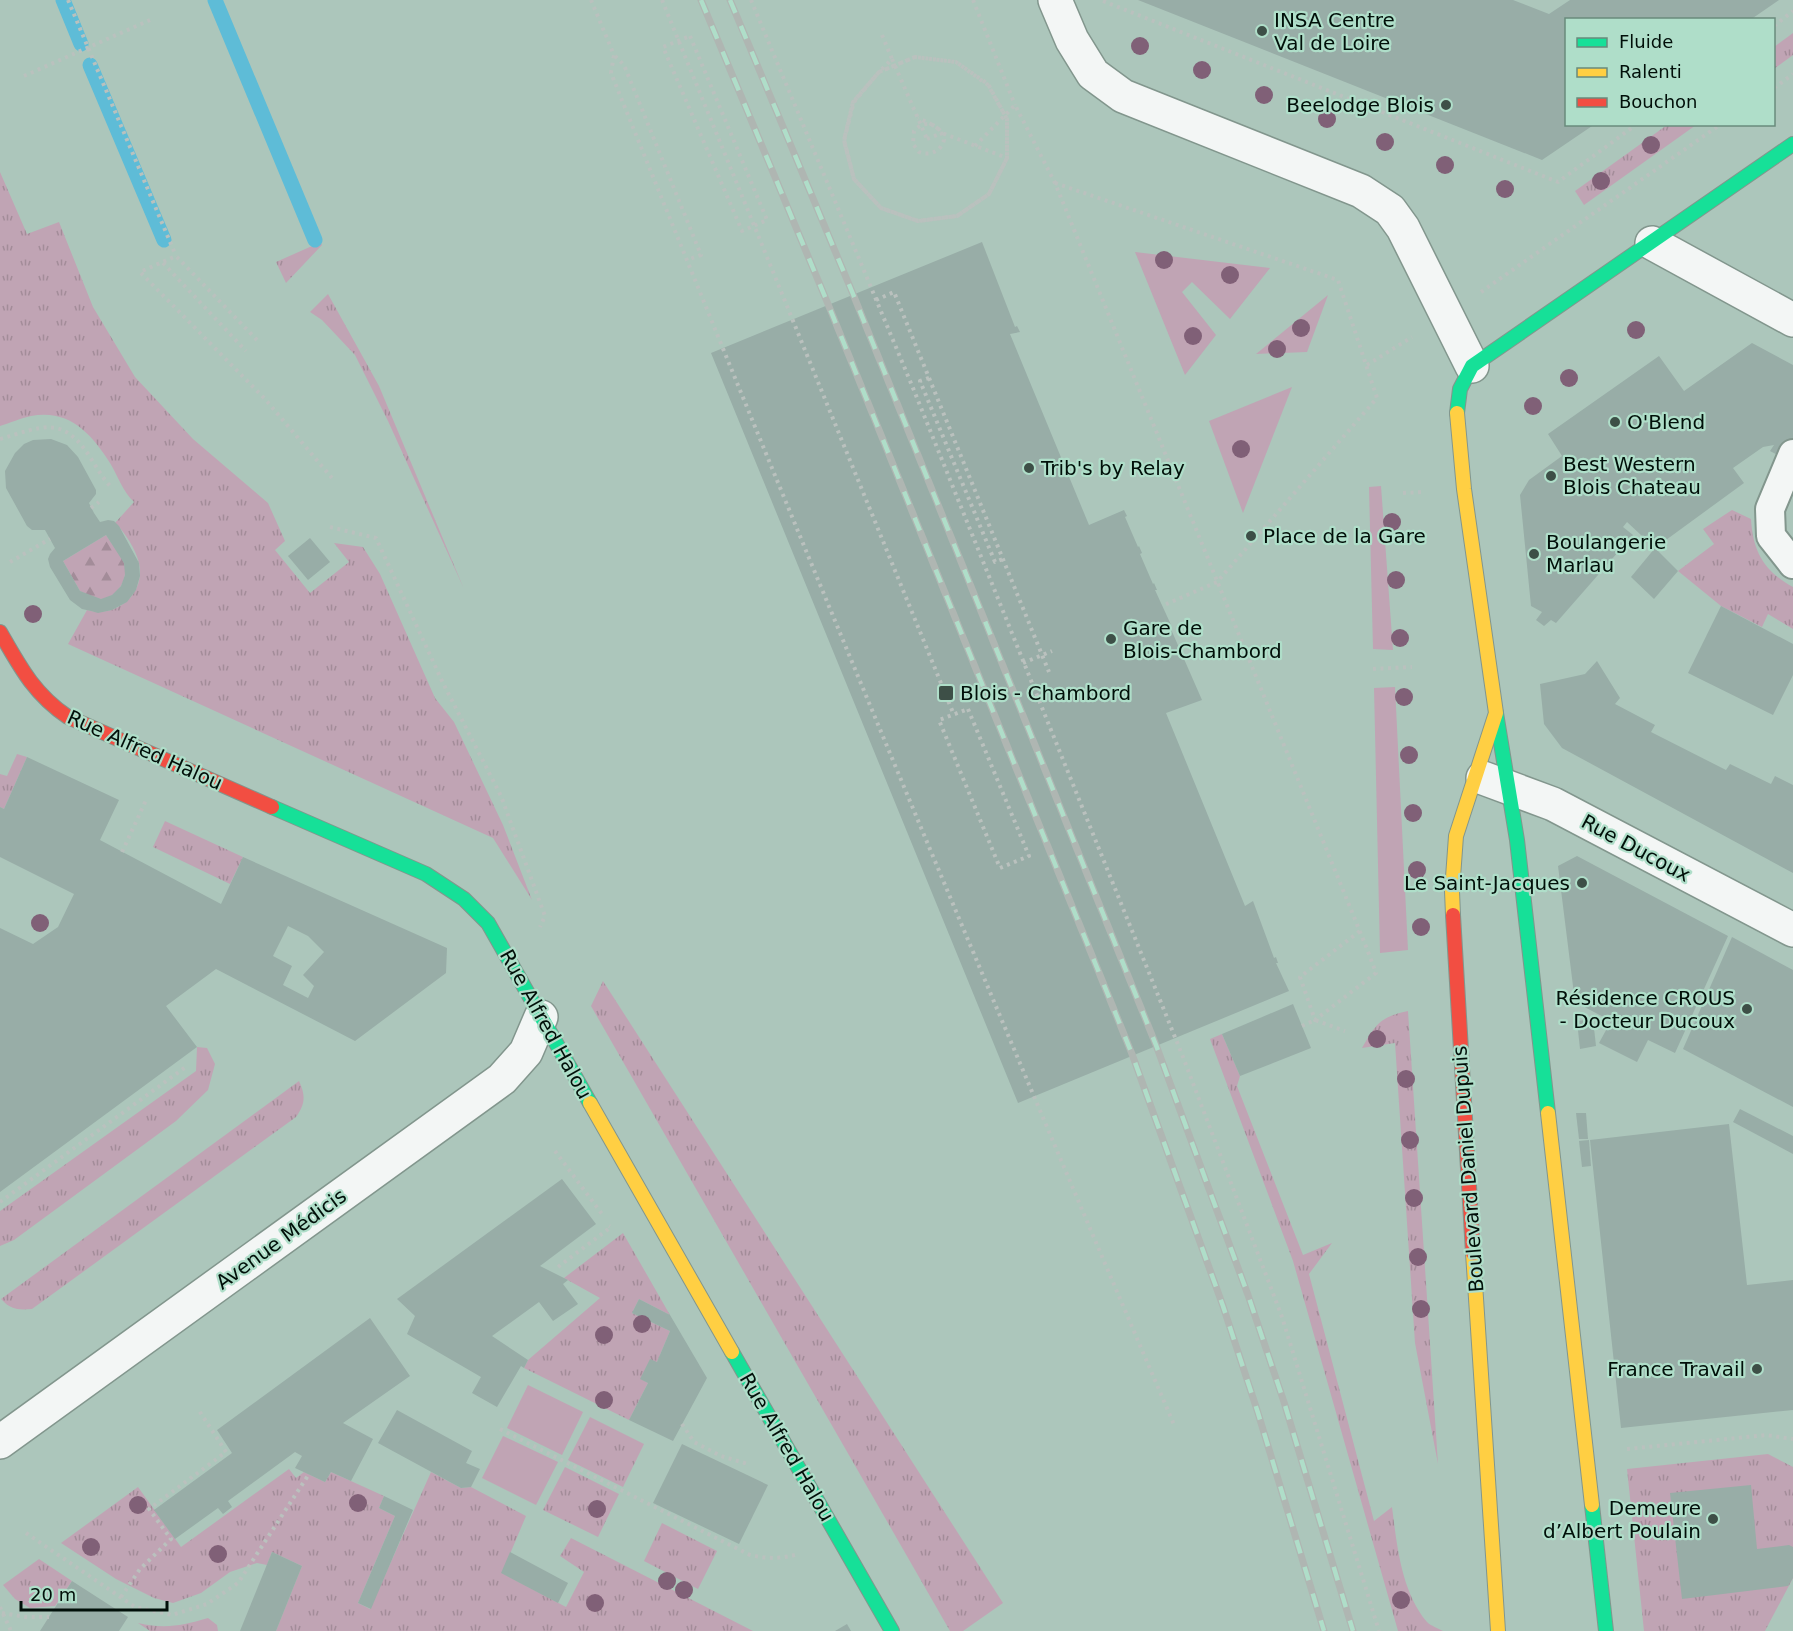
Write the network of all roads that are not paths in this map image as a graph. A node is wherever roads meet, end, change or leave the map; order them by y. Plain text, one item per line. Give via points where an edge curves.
1 (1055, 0) edge
2 (1793, 144) edge
3 (1652, 243) junction
4 (1793, 320) edge
5 (1472, 366) junction
6 (1793, 454) edge
7 (1793, 564) edge
8 (0, 632) edge
9 (1496, 713) junction
10 (1476, 775) junction
11 (1508, 787) junction
12 (1793, 930) edge
13 (540, 1017) junction
14 (0, 1442) edge
15 (892, 1631) edge
16 (1498, 1631) edge
17 (1606, 1631) edge

1 - 5 street via 1072,40 1093,74 1122,96 1361,190 1390,210 1403,228
2 - 3 main road
3 - 4 street
3 - 5 main road
5 - 9 main road via 1460,389 1457,408 1464,489
6 - 7 lane via 1770,509 1771,536
8 - 13 main road, Rue Alfred Halou via 32,688 68,717 426,874 464,899 488,923
9 - 10 main road, Boulevard Daniel Dupuis
9 - 11 main road
10 - 11 street, Rue Ducoux
10 - 16 main road, Boulevard Daniel Dupuis via 1456,836 1452,891
11 - 12 street, Rue Ducoux via 1553,804
11 - 17 main road
13 - 14 street, Avenue Médicis via 526,1052 502,1079
13 - 15 main road, Rue Alfred Halou

